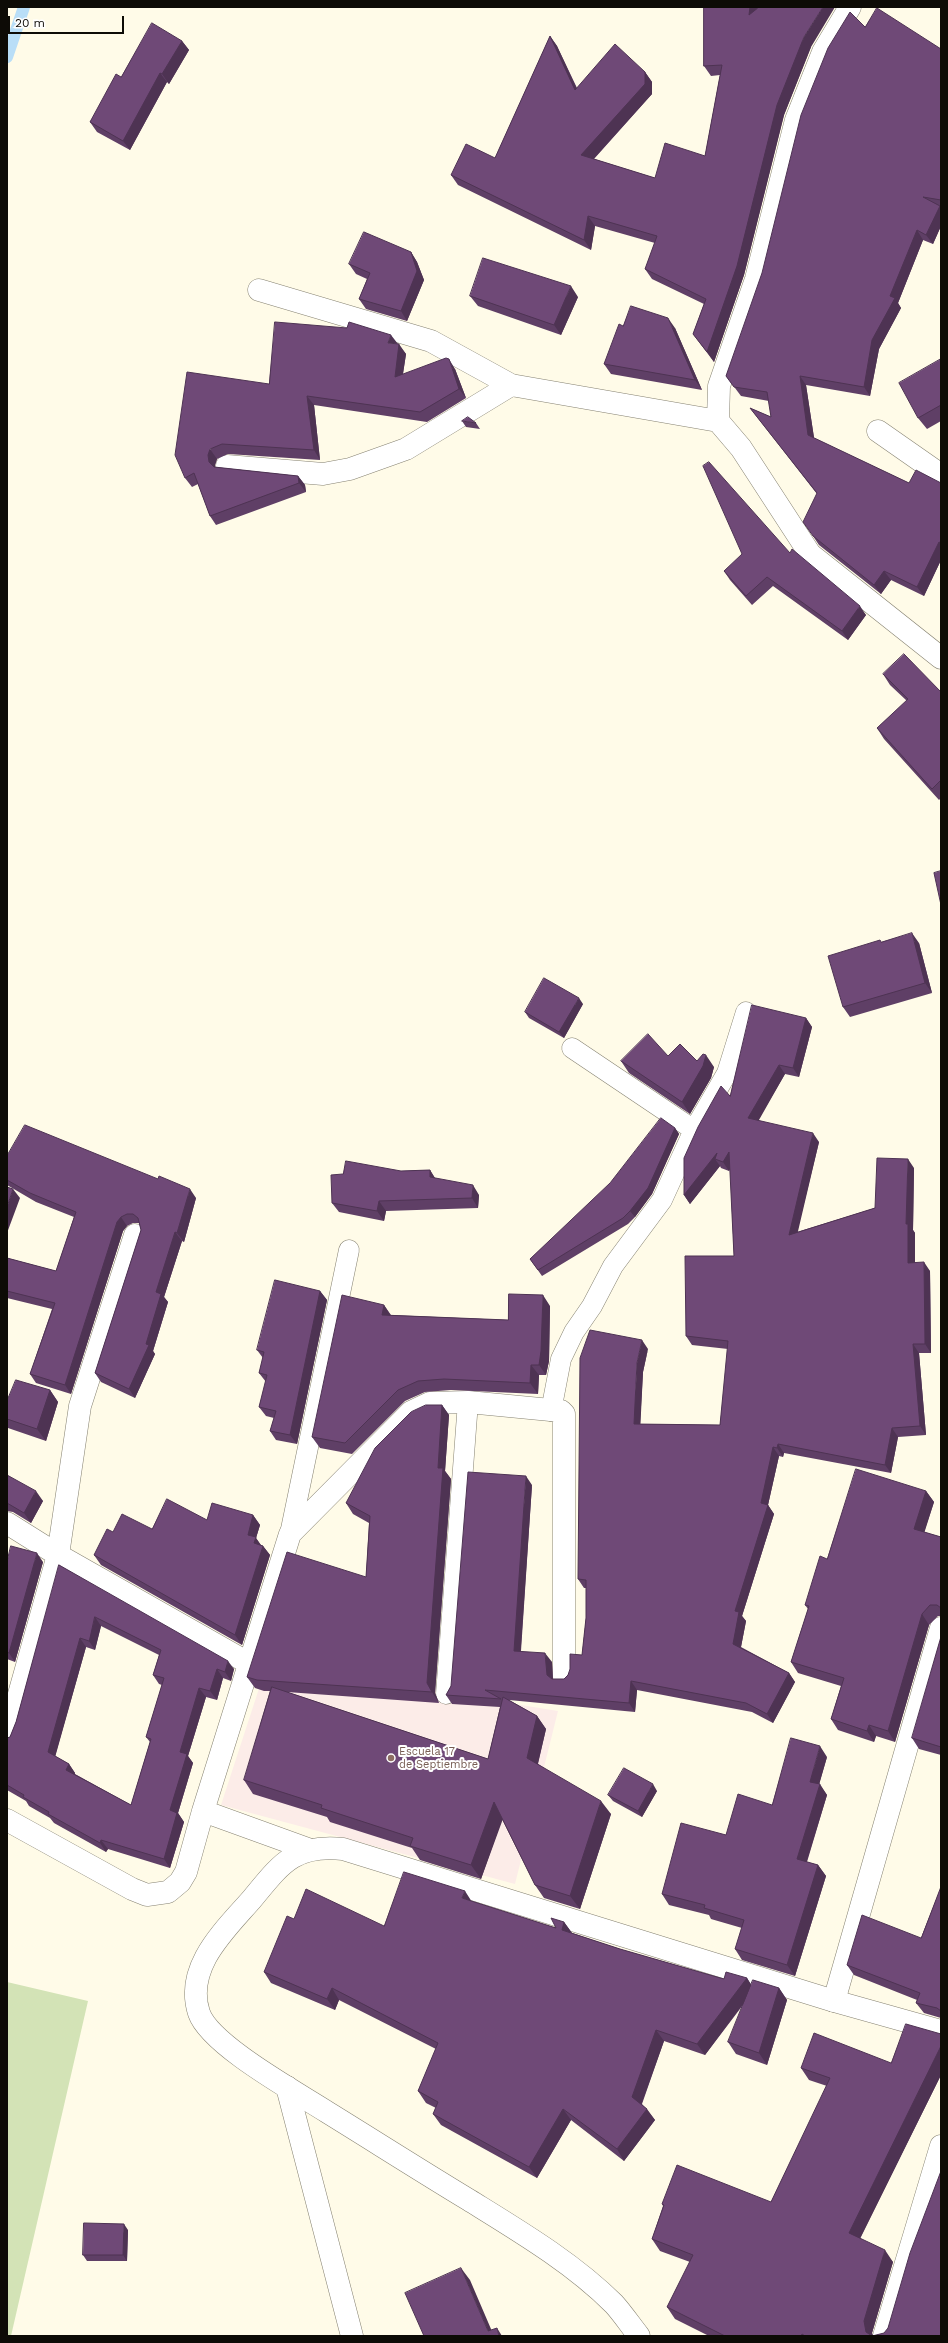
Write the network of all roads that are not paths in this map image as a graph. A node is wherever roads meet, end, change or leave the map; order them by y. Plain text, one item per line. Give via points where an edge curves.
1 (850, 7) edge
2 (259, 290) dead end
3 (511, 386) junction
4 (718, 420) junction
5 (878, 431) dead end
6 (228, 466) dead end
7 (941, 475) edge
8 (941, 658) edge
9 (746, 1012) dead end
10 (572, 1048) dead end
11 (694, 1130) junction
12 (135, 1235) dead end
13 (349, 1250) dead end
14 (468, 1402) junction
15 (551, 1411) junction
16 (7, 1523) edge
17 (290, 1534) junction
18 (58, 1555) junction
19 (941, 1628) edge
20 (938, 1652) edge
21 (250, 1664) junction
22 (564, 1677) edge
23 (446, 1694) edge
24 (7, 1737) edge
25 (203, 1811) junction
26 (7, 1820) edge
27 (308, 1850) junction
28 (834, 2001) junction
29 (941, 2030) edge
30 (287, 2087) junction
31 (941, 2146) edge
32 (352, 2336) edge
33 (639, 2336) edge
34 (884, 2336) edge

1 - 4 street via 823,52 796,120 756,279 719,386
2 - 3 street via 431,341
3 - 4 street
3 - 6 street via 406,449 350,469 323,474
4 - 8 street via 741,448 810,554
5 - 7 street
9 - 11 lane via 727,1073
10 - 11 lane
11 - 15 lane via 662,1200 613,1266 592,1306 574,1332 561,1359
12 - 18 street via 80,1406
13 - 17 lane
14 - 15 street
14 - 17 street via 430,1403 411,1412
14 - 23 lane
15 - 22 street via 560,1411 564,1414
16 - 18 street
17 - 21 street
18 - 21 street
18 - 24 street
19 - 20 street
20 - 28 street
21 - 25 street
25 - 26 street via 186,1872 180,1882 168,1892 147,1895
25 - 27 street
27 - 28 street via 343,1849
27 - 30 street via 279,1867 214,1943 199,1974 197,1992 199,2012 208,2029 227,2046
28 - 29 street
30 - 32 street
30 - 33 street via 517,2230 575,2271 615,2305
31 - 34 street

